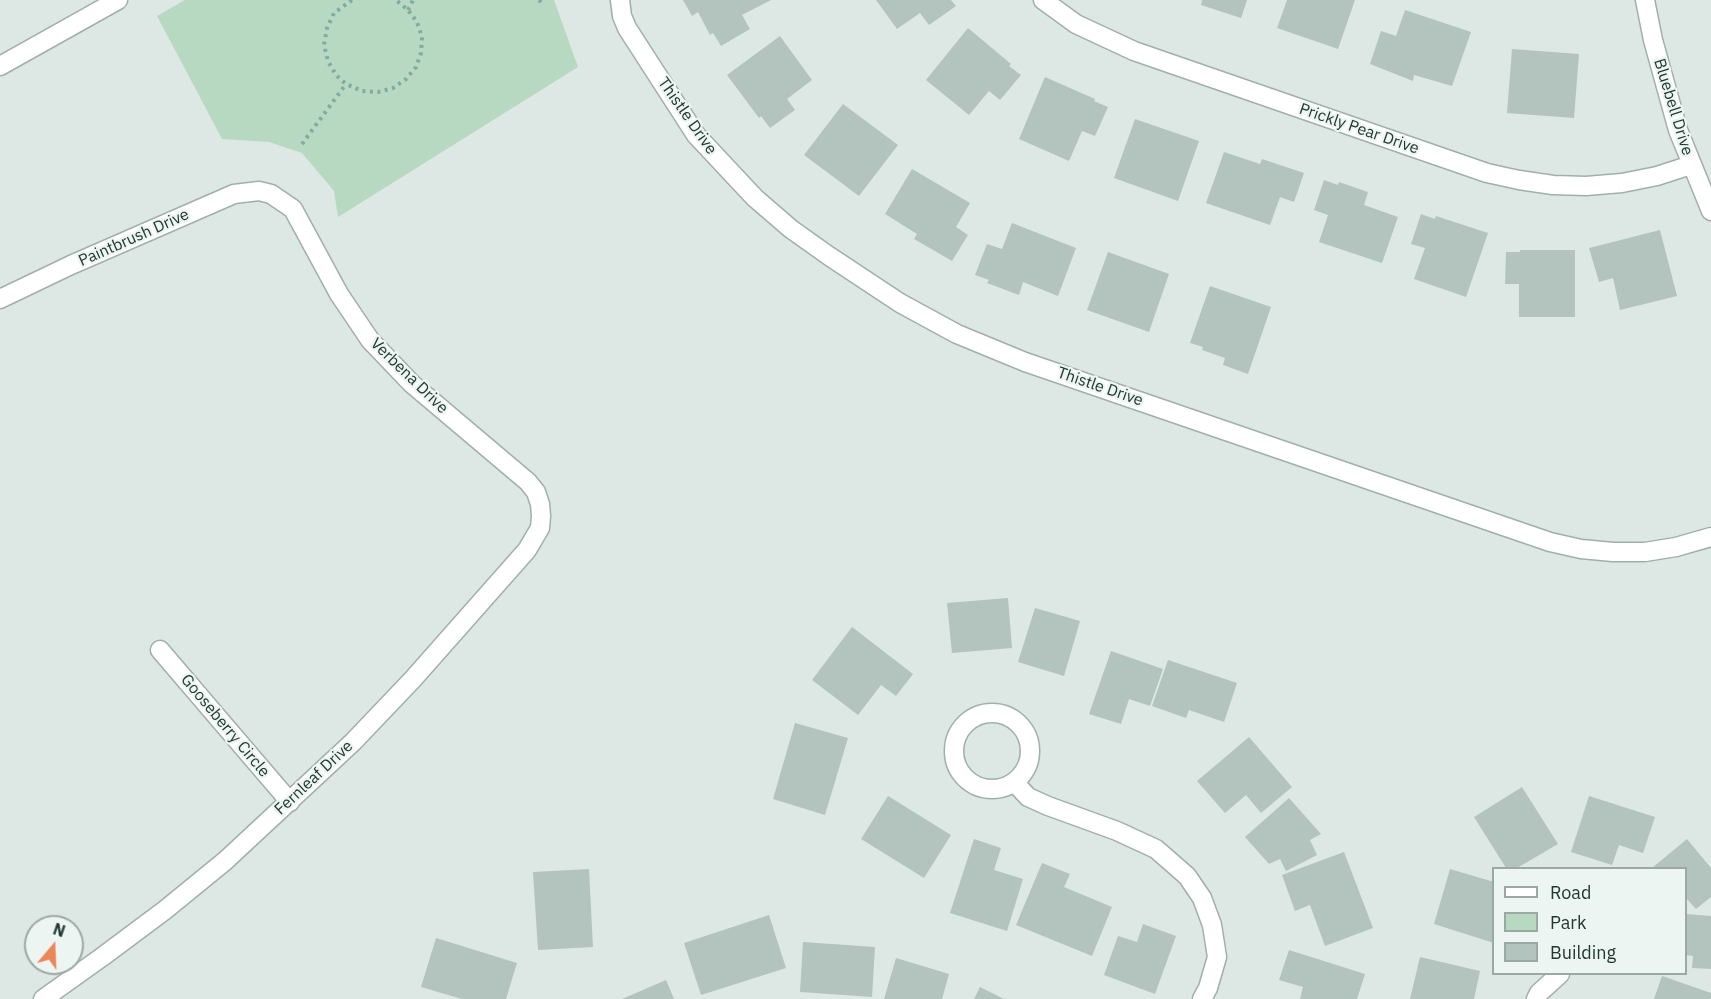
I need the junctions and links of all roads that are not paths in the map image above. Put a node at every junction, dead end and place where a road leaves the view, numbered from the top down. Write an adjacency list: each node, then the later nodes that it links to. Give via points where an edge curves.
1 (118, 0): 5 (street)
2 (620, 0): 11 (street, Thistle Drive, via 627,28 696,135 755,198 791,229 867,282 957,334 1025,362 1550,542 1581,549 1645,552)
3 (1043, 0): 6 (street, Prickly Pear Drive, via 1076,24 1134,51 1487,173 1553,185 1586,186 1645,178)
4 (1645, 0): 6 (street, Bluebell Drive, via 1665,86)
5 (0, 66)
6 (1691, 165): 8 (street, Bluebell Drive)
7 (271, 194): 9 (street, Paintbrush Drive, via 234,194); 10 (street, Verbena Drive, via 293,209 339,294 370,340 412,384 528,482 536,492)
8 (1711, 211)
9 (0, 299)
10 (542, 516): 14 (street, Fernleaf Drive, via 535,540 471,616)
11 (1711, 537)
12 (160, 650): 14 (street, Gooseberry Circle)
13 (1015, 783): 13 (street, via 1024,774 1030,756 1028,737 1021,725 999,713 974,717 957,735 955,760 960,772 979,787 1004,788); 17 (street, via 1028,797 1156,849 1187,876 1202,898 1212,925 1217,957)
14 (290, 802): 16 (street, Fernleaf Drive, via 165,910)
15 (1559, 975): 18 (street)
16 (43, 999)
17 (1202, 999)
18 (1536, 999)

